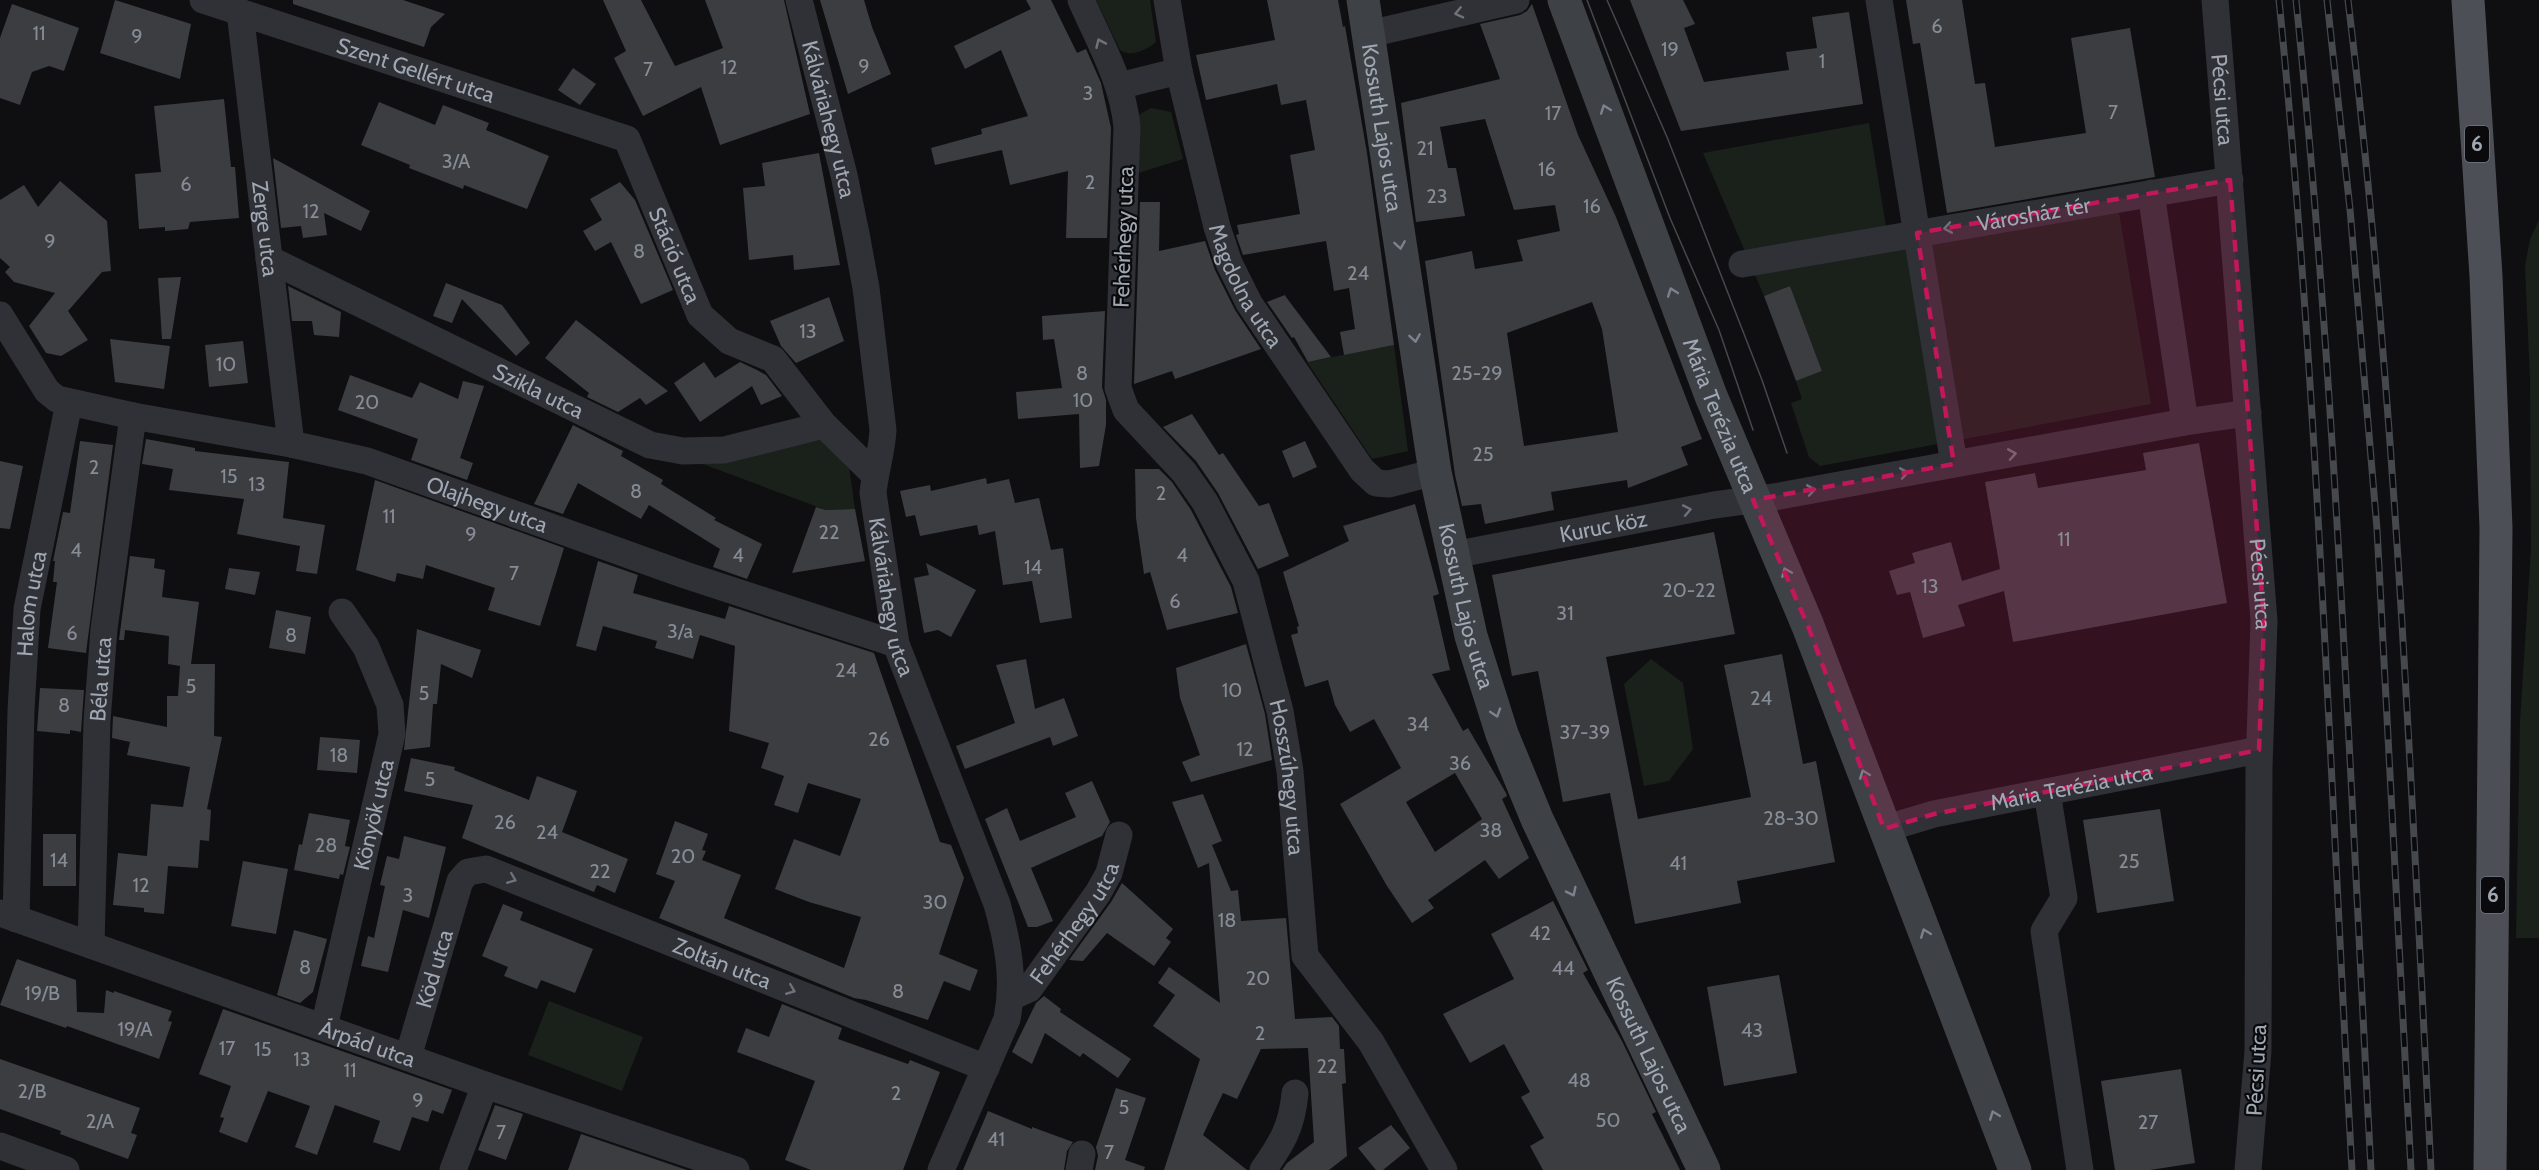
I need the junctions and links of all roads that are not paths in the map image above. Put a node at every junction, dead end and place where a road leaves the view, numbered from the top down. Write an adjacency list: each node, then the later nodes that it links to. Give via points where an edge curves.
1 (203, 0): 11 (street, Szent Gellért utca)
2 (799, 0): 31 (street, Kálváriahegy utca, via 844,175 866,288 883,430 882,452)
3 (1081, 0): 14 (street, Fehérhegy utca, one-way to 3)
4 (1167, 0): 13 (street, Magdolna utca)
5 (1363, 0): 12 (main road, Kossuth Lajos utca)
6 (1516, 0): 12 (street, one-way to 12)
7 (1564, 0): 32 (main road, Mária Terézia utca, one-way to 7)
8 (1879, 0): 18 (street)
9 (2215, 0): 16 (street, Pécsi utca)
10 (2468, 0): 60 (main road, 6, via 2486,276 2496,528)
11 (240, 12): 15 (street, Szent Gellért utca); 19 (street, Zerge utca)
12 (1368, 34): 30 (main road, Kossuth Lajos utca, one-way to 30)
13 (1179, 71): 14 (street); 30 (street, Magdolna utca, via 1217,227 1249,303 1362,470 1376,483 1389,484)
14 (1119, 86): 22 (street, Fehérhegy utca, via 1127,127)
15 (627, 139): 27 (street, Stáció utca, via 700,315 729,341 773,359)
16 (2230, 180): 17 (street, Városház tér); 24 (street, Pécsi utca)
17 (2151, 193): 18 (street, Városház tér, one-way to 18); 26 (street)
18 (1917, 233): 20 (street, Városház tér); 29 (street)
19 (269, 259): 27 (street, Szikla utca, via 650,445 683,451 724,450); 28 (street, Zerge utca)
20 (1742, 264)
21 (0, 315): 23 (street, via 47,391)
22 (1118, 388): 55 (street, Hosszúhegy utca, via 1126,410 1184,471 1205,502 1246,581 1280,711 1290,771 1305,956 1371,1042)
23 (69, 403): 25 (street, Olajhegy utca); 41 (street, Halom utca, via 27,609)
24 (2248, 414): 26 (street); 36 (street, Pécsi utca, via 2264,621)
25 (133, 416): 28 (street, Olajhegy utca); 42 (street, Béla utca, via 103,640)
26 (2185, 422): 29 (street, one-way to 26)
27 (824, 425): 31 (street, Stáció utca)
28 (291, 444): 35 (street, Olajhegy utca, via 367,461 685,575)
29 (1954, 464): 32 (street, one-way to 29)
30 (1435, 472): 33 (main road, Kossuth Lajos utca)
31 (874, 474): 35 (street, Kálváriahegy utca, via 875,515)
32 (1753, 500): 33 (street, Kuruc köz, one-way to 32); 38 (main road, Mária Terézia utca, one-way to 32, via 1808,626)
33 (1453, 555): 56 (main road, Kossuth Lajos utca, one-way to 56, via 1471,636 1502,734 1537,819)
34 (342, 612): 44 (street, Könyök utca, via 370,657 390,705 392,734)
35 (896, 644): 43 (street, Kálváriahegy utca, via 997,904 1007,941)
36 (2259, 750): 37 (street, Mária Terézia utca); 59 (street, Pécsi utca, via 2258,1051)
37 (2047, 792): 38 (street, Mária Terézia utca, via 1934,814); 58 (street, via 2064,898 2044,930)
38 (1884, 829): 57 (main road, Mária Terézia utca, one-way to 38)
39 (1119, 835): 43 (street, Fehérhegy utca, via 1109,873 1098,893 1029,989)
40 (460, 881): 45 (street, Köd utca); 46 (street, Zoltán utca, one-way to 46, via 468,872 486,869)
41 (8, 916): 42 (street, Árpád utca)
42 (91, 945): 44 (street, Árpád utca)
43 (1011, 997): 46 (street, Kálváriahegy utca, via 1007,1019)
44 (324, 1027): 45 (street, Árpád utca)
45 (408, 1057): 47 (street, Árpád utca)
46 (986, 1068): 53 (street, Kálváriahegy utca)
47 (485, 1084): 51 (street); 52 (street, Árpád utca)
48 (1295, 1093): 54 (street, via 1284,1139)
49 (0, 1146): 50 (street)
50 (66, 1170)
51 (453, 1170)
52 (736, 1170)
53 (941, 1170)
54 (1263, 1170)
55 (1444, 1170)
56 (1704, 1170)
57 (2015, 1170)
58 (2080, 1170)
59 (2248, 1170)
60 (2490, 1170)

